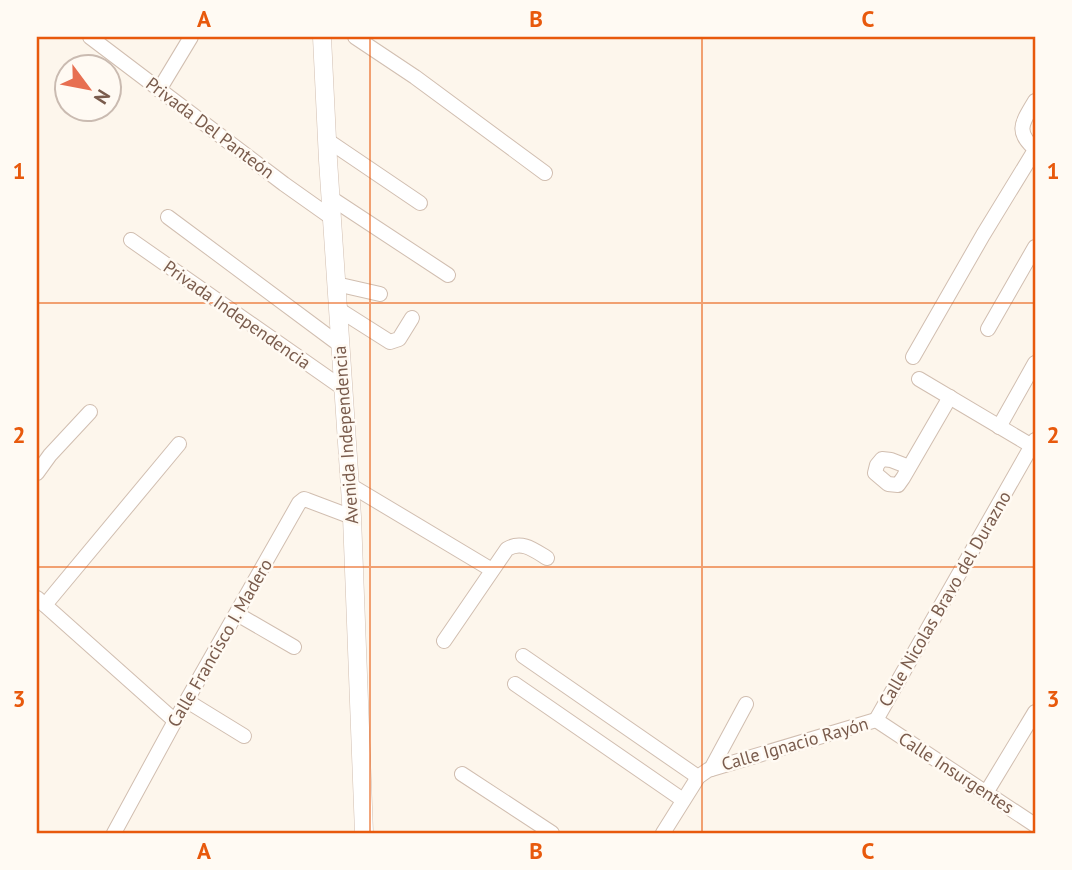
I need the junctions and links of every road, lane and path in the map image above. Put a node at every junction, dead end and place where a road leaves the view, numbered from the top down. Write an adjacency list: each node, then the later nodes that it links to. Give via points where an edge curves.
1 (191, 37): 5 (street)
2 (322, 37): 7 (street, Avenida Independencia)
3 (355, 37): 9 (street)
4 (95, 38): 5 (street, Privada Del Panteón)
5 (159, 90): 13 (street, Privada Del Panteón)
6 (1035, 101): 8 (street, via 1022,129)
7 (327, 140): 10 (street, Avenida Independencia); 11 (street)
8 (1035, 150): 23 (street)
9 (545, 173)
10 (331, 198): 13 (street, Avenida Independencia); 16 (street)
11 (420, 203)
12 (169, 217): 22 (street)
13 (332, 218): 17 (street, Avenida Independencia)
14 (131, 240): 26 (street, Privada Independencia)
15 (1035, 247): 21 (street)
16 (448, 275)
17 (336, 284): 18 (street); 19 (street, Avenida Independencia)
18 (380, 294)
19 (338, 309): 20 (street, via 390,342 399,339); 22 (street, Avenida Independencia)
20 (412, 317)
21 (988, 329)
22 (340, 345): 26 (street, Avenida Independencia)
23 (913, 356)
24 (1035, 363): 29 (street)
25 (919, 379): 27 (street)
26 (344, 390): 34 (street, Avenida Independencia)
27 (950, 397): 29 (street); 32 (street)
28 (90, 412): 33 (street)
29 (999, 427): 30 (street)
30 (1034, 443): 47 (street, Calle Nicolas Bravo del Durazno)
31 (179, 444): 38 (street)
32 (909, 467)
33 (37, 473)
34 (350, 485): 35 (street, Avenida Independencia); 37 (street)
35 (352, 517): 39 (street, Calle Francisco I. Madero, via 301,501); 57 (street, Avenida Independencia)
36 (547, 558): 37 (street, via 516,544)
37 (492, 570): 40 (street)
38 (41, 601): 48 (street)
39 (237, 614): 41 (street); 44 (street, Calle Francisco I. Madero)
40 (444, 641)
41 (294, 647)
42 (523, 656): 52 (street)
43 (515, 684): 54 (street)
44 (187, 701): 48 (street, Calle Francisco I. Madero); 49 (street)
45 (746, 704): 50 (street)
46 (1035, 712): 53 (street)
47 (876, 720): 50 (street, Calle Ignacio Rayón); 53 (street, Calle Insurgentes)
48 (174, 721): 56 (street, Calle Francisco I. Madero)
49 (244, 736)
50 (711, 769): 52 (street, Calle Ignacio Rayón)
51 (462, 774): 58 (street)
52 (698, 777): 54 (street, Calle Ignacio Rayón)
53 (986, 793): 55 (street, Calle Insurgentes)
54 (683, 800): 59 (street, Calle Ignacio Rayón)
55 (1035, 825)
56 (114, 833)
57 (364, 833)
58 (552, 833)
59 (663, 833)

